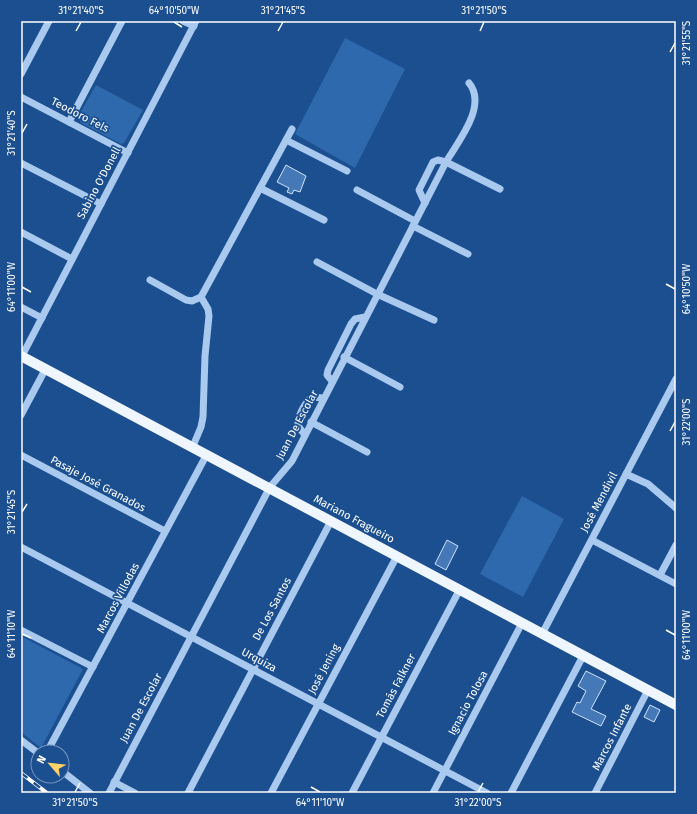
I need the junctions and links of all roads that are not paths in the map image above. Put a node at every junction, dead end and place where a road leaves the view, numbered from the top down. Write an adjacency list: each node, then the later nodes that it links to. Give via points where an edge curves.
1 (49, 21): 5 (street)
2 (122, 21): 8 (street)
3 (183, 21): 4 (street)
4 (195, 24): 11 (street, Sabino O'Donell)
5 (21, 74)
6 (469, 83): 12 (street, Juan De Escolar, via 475,93 471,122)
7 (21, 97): 8 (street, Teodoro Fels)
8 (69, 122): 11 (street, Teodoro Fels)
9 (292, 129): 10 (street)
10 (286, 140): 14 (street); 15 (street)
11 (128, 153): 19 (street, Sabino O'Donell)
12 (446, 162): 16 (street); 18 (street, Juan De Escolar); 18 (street, via 433,162 418,190)
13 (21, 163): 19 (street)
14 (348, 171)
15 (260, 188): 20 (street); 28 (street)
16 (500, 189)
17 (357, 190): 21 (street)
18 (425, 203): 21 (street, Juan De Escolar)
19 (101, 204): 24 (street, Sabino O'Donell)
20 (324, 220)
21 (414, 224): 23 (street); 27 (street, Juan De Escolar)
22 (21, 232): 24 (street)
23 (468, 254)
24 (72, 259): 31 (street, Sabino O'Donell)
25 (317, 262): 27 (street)
26 (150, 280): 28 (street, via 186,300 192,301)
27 (377, 294): 30 (street, Juan De Escolar); 32 (street)
28 (201, 297): 43 (street, via 209,316 203,416)
29 (21, 307): 31 (street)
30 (365, 317): 34 (street, Juan De Escolar); 37 (street, via 354,319 351,324 328,370 327,375)
31 (42, 318): 33 (street, Sabino O'Donell)
32 (434, 320)
33 (21, 356): 35 (main road, Mariano Fragueiro)
34 (344, 357): 37 (street, Juan De Escolar); 38 (street)
35 (46, 368): 40 (street); 43 (main road, Mariano Fragueiro)
36 (676, 379): 47 (street, José Mendivil)
37 (332, 381): 39 (street, Juan De Escolar)
38 (400, 386)
39 (323, 398): 41 (street, Juan De Escolar); 42 (street, via 312,397 308,400 299,417 298,426)
40 (21, 415)
41 (311, 422): 42 (street, Juan De Escolar); 44 (street)
42 (305, 435): 48 (street, Juan De Escolar, via 292,461)
43 (193, 446): 45 (main road, Mariano Fragueiro)
44 (367, 452)
45 (207, 454): 48 (main road, Mariano Fragueiro); 51 (street, Marcos Villodas)
46 (21, 455): 51 (street, Pasaje José Granados)
47 (626, 474): 49 (street, via 648,484); 52 (street, José Mendivil)
48 (270, 487): 50 (main road, Mariano Fragueiro); 63 (street, Juan De Escolar)
49 (676, 508)
50 (331, 520): 55 (main road, Mariano Fragueiro); 66 (street, De Los Santos)
51 (165, 531): 59 (street, Marcos Villodas)
52 (592, 540): 56 (street); 62 (street, José Mendivil)
53 (676, 545): 56 (street)
54 (21, 547): 59 (street, Urquiza)
55 (397, 556): 58 (main road, Mariano Fragueiro); 68 (street, José Jening)
56 (660, 575): 57 (street)
57 (676, 584)
58 (460, 589): 60 (main road, Mariano Fragueiro); 70 (street, Tomás Falkner)
59 (127, 603): 63 (street, Urquiza); 65 (street, Marcos Villodas)
60 (522, 623): 62 (main road, Mariano Fragueiro); 74 (street, Ignacio Tolosa)
61 (21, 630): 65 (street)
62 (542, 634): 64 (main road, Mariano Fragueiro)
63 (191, 637): 66 (street, Urquiza); 76 (street, Juan De Escolar)
64 (583, 656): 67 (main road, Mariano Fragueiro); 85 (street)
65 (93, 667): 72 (street, Marcos Villodas)
66 (253, 669): 68 (street, Urquiza); 80 (street, De Los Santos)
67 (648, 690): 69 (main road, Mariano Fragueiro); 86 (street, Marcos Infante)
68 (318, 704): 70 (street, Urquiza); 81 (street, José Jening)
69 (676, 705)
70 (381, 737): 74 (street, Urquiza); 82 (street, Tomás Falkner)
71 (21, 740): 73 (street)
72 (51, 744)
73 (30, 747)
74 (444, 771): 83 (street, Ignacio Tolosa); 84 (street, Urquiza)
75 (70, 777): 77 (street)
76 (114, 782): 78 (street, Juan De Escolar); 79 (street)
77 (90, 793)
78 (109, 793)
79 (135, 793)
80 (188, 793)
81 (271, 793)
82 (352, 793)
83 (433, 793)
84 (487, 793)
85 (511, 793)
86 (595, 793)

